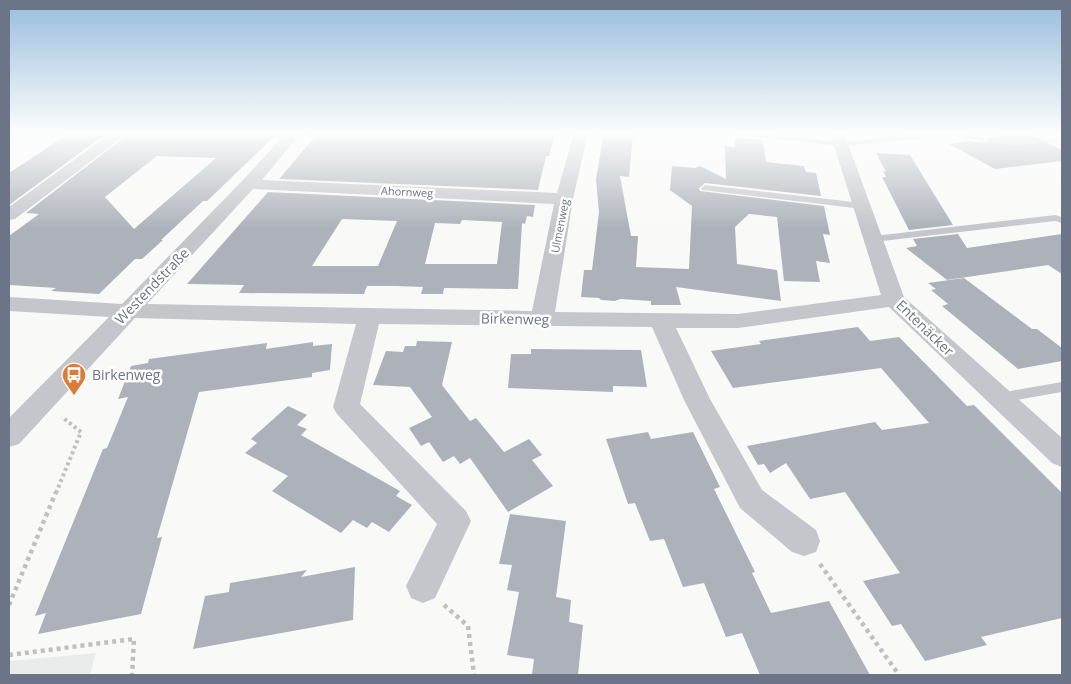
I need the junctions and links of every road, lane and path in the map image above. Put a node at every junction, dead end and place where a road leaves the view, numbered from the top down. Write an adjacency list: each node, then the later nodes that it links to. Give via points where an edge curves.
1 (78, 165): 9 (street)
2 (266, 165): 5 (street, Westendstraße)
3 (573, 165): 7 (street, Ulmenweg)
4 (849, 165): 8 (street, Entenäcker)
5 (249, 184): 7 (street, Ahornweg); 14 (street, Westendstraße)
6 (704, 188): 8 (lane)
7 (564, 199): 16 (street, Ulmenweg)
8 (863, 206): 11 (street, Entenäcker)
9 (9, 215)
10 (1062, 220): 11 (lane, via 1054,218)
11 (874, 239): 12 (street, Entenäcker)
12 (894, 300): 17 (street, Birkenweg, via 738,321); 19 (street, Entenäcker)
13 (9, 304): 14 (street, Birkenweg)
14 (128, 311): 15 (street, Birkenweg); 20 (street, Westendstraße)
15 (369, 317): 16 (street, Birkenweg); 24 (street, via 346,407 456,521)
16 (542, 319): 17 (street, Birkenweg)
17 (661, 321): 23 (street, via 697,400 750,499)
18 (1062, 387): 19 (lane)
19 (999, 398): 22 (street, Entenäcker)
20 (32, 411): 21 (street, Westendstraße); 25 (path, via 66,418 81,432)
21 (9, 436)
22 (1062, 455)
23 (804, 541): 29 (path)
24 (423, 586): 28 (path, via 468,626)
25 (9, 603)
26 (9, 655): 27 (path, via 134,640)
27 (132, 675)
28 (474, 675)
29 (899, 675)

